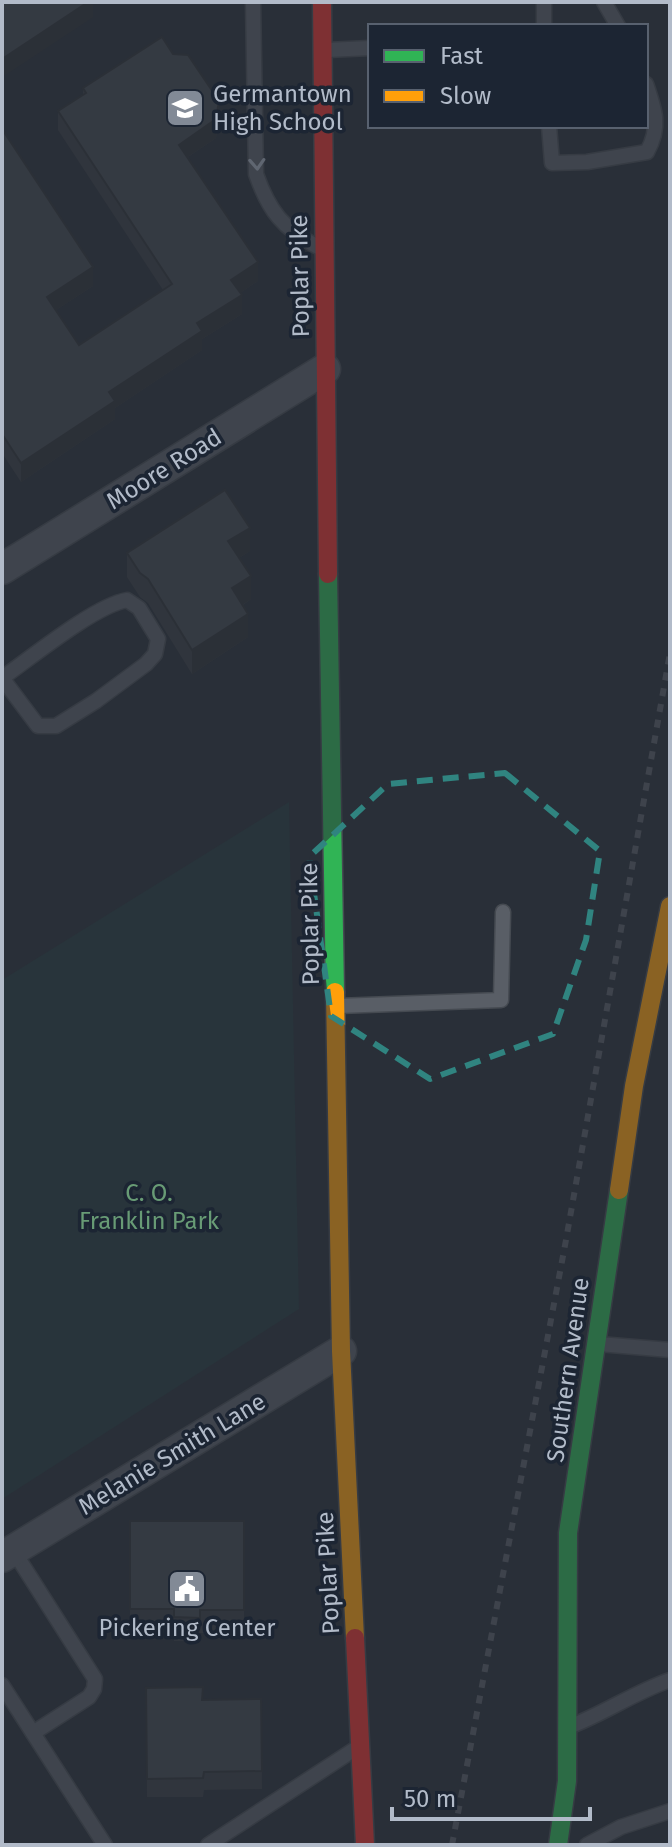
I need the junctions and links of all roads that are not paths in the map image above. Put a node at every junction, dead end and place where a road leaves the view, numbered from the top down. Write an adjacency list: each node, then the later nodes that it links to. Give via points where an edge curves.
1 (253, 2): 11 (lane, one-way to 11, via 256,174 286,228)
2 (322, 2): 8 (main road, Poplar Pike)
3 (544, 2): 5 (lane)
4 (604, 2): 6 (lane)
5 (544, 24)
6 (617, 24)
7 (368, 48): 8 (lane)
8 (322, 50): 11 (main road, Poplar Pike)
9 (648, 90): 10 (lane, via 657,115 647,152 552,163)
10 (549, 128)
11 (324, 250): 12 (main road, Poplar Pike)
12 (325, 369): 13 (street, Moore Road); 18 (main road, Poplar Pike)
13 (2, 569)
14 (2, 678): 14 (lane, via 38,726 56,726 146,664 158,639 139,608 127,600 116,602)
15 (670, 906): 17 (main road, Southern Avenue)
16 (503, 912): 18 (lane, via 501,1000)
17 (668, 926): 19 (main road, Southern Avenue, via 634,1086)
18 (336, 1006): 21 (main road, Poplar Pike)
19 (596, 1343): 20 (lane); 25 (main road, Southern Avenue, via 568,1533)
20 (670, 1350)
21 (341, 1351): 22 (street, Melanie Smith Lane); 27 (main road, Poplar Pike)
22 (8, 1554): 26 (lane, via 95,1679 89,1697)
23 (670, 1680): 25 (lane)
24 (2, 1685): 26 (lane)
25 (567, 1728): 32 (main road, Southern Avenue, via 567,1781)
26 (33, 1733): 29 (lane)
27 (360, 1746): 30 (lane); 31 (main road, Poplar Pike)
28 (670, 1811): 33 (lane)
29 (105, 1845)
30 (208, 1845)
31 (365, 1845)
32 (558, 1845)
33 (587, 1845)

